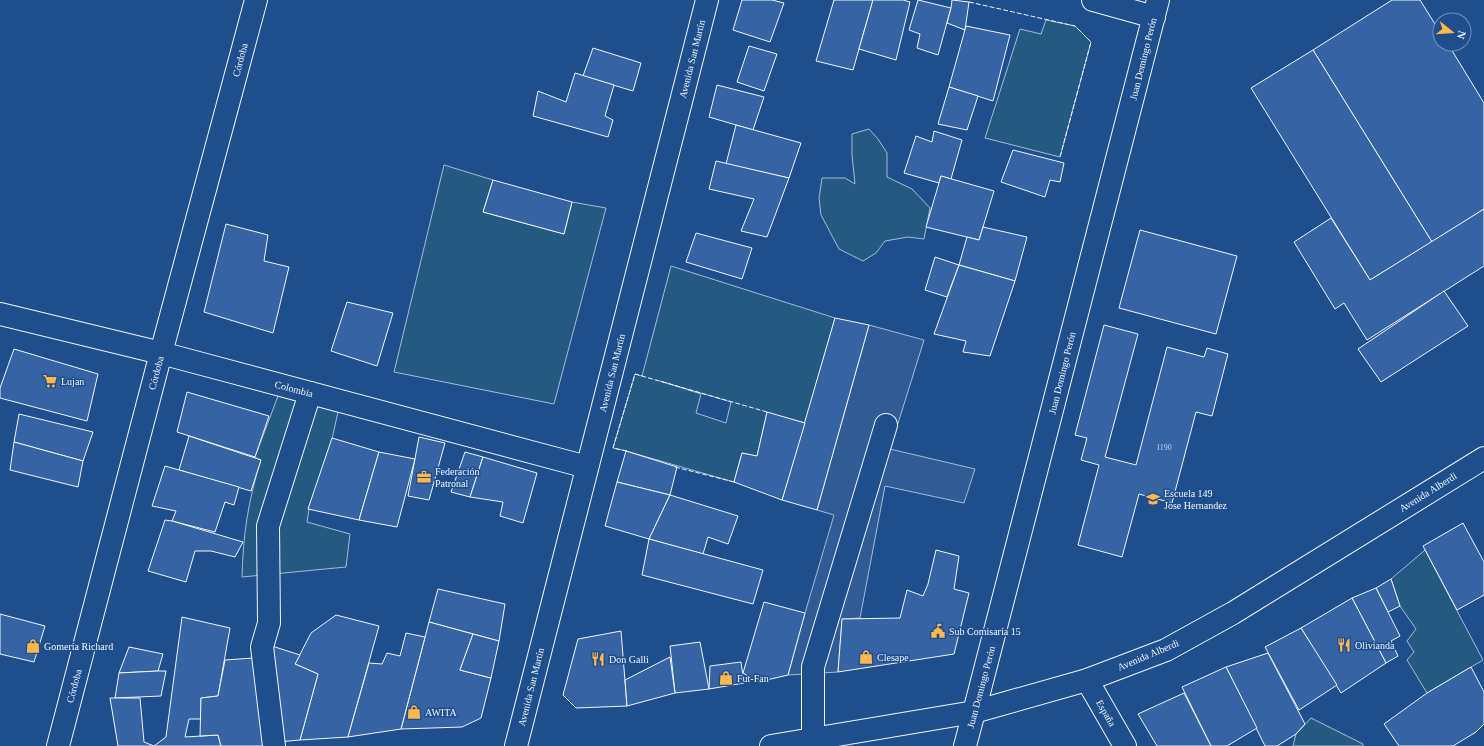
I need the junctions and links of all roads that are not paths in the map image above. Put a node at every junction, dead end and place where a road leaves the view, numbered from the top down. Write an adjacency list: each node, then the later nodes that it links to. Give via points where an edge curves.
1 (256, 0): 6 (street, Córdoba)
2 (707, 0): 10 (street, Avenida San Martín)
3 (1093, 0): 4 (street)
4 (1156, 8): 12 (street, Juan Domingo Perón)
5 (0, 314): 6 (street, Colombia)
6 (161, 353): 7 (street, Colombia); 14 (street, Córdoba)
7 (310, 393): 10 (street, Colombia); 15 (street, via 268,526 269,624 262,647)
8 (886, 426): 13 (street, via 813,667)
9 (1484, 458): 11 (street, Avenida Alberdi, via 1233,613 1166,650)
10 (588, 467): 16 (street, Avenida San Martín)
11 (1087, 680): 12 (street, Avenida Alberdi); 19 (street, España)
12 (974, 712): 13 (street, Avenida Alberdi); 18 (street, Juan Domingo Perón)
13 (813, 739): 17 (street, Avenida Alberdi)
14 (58, 746)
15 (274, 746)
16 (516, 746)
17 (771, 746)
18 (965, 746)
19 (1125, 746)

